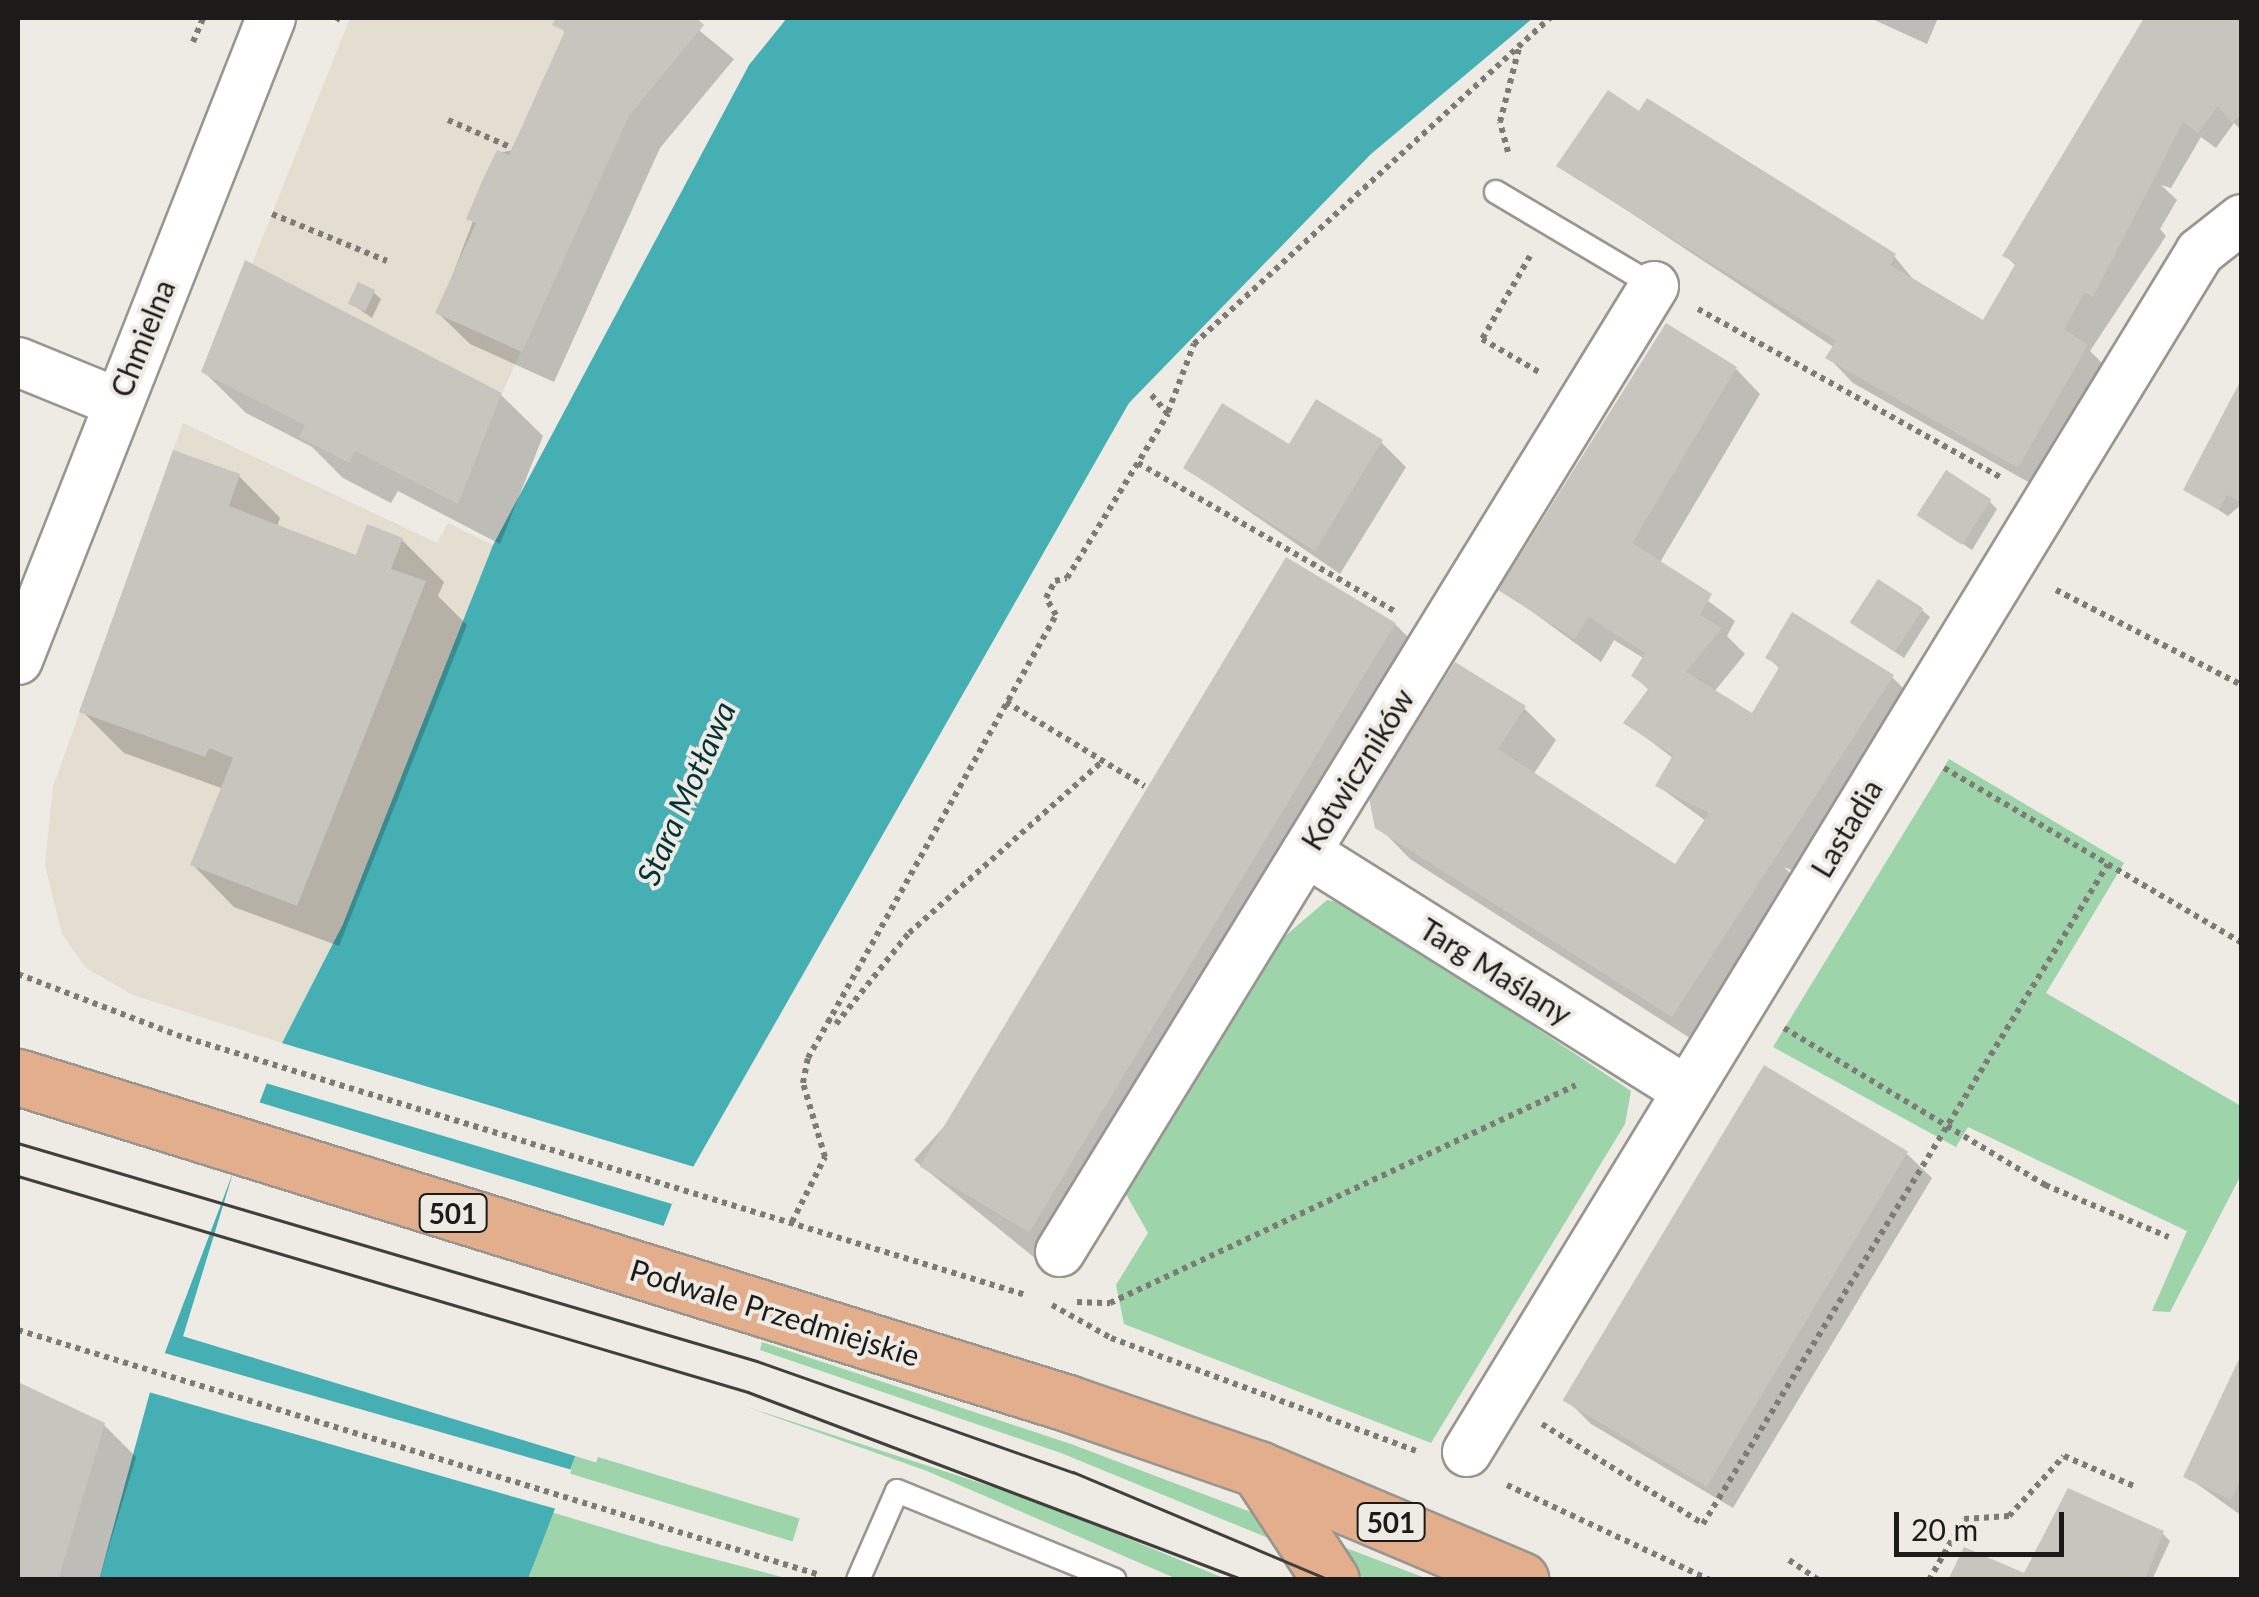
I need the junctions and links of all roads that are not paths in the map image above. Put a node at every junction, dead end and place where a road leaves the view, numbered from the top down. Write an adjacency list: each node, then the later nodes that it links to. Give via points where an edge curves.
1 (271, 18): 6 (street, Chmielna)
2 (1496, 192): 4 (lane)
3 (2242, 219): 10 (street, Lastadia, via 2200,252)
4 (1654, 286): 8 (street, Kotwiczników)
5 (18, 362): 6 (street)
6 (116, 402): 7 (street, Chmielna)
7 (18, 660)
8 (1306, 852): 10 (street, Targ Maślany); 11 (street, Kotwiczników)
9 (18, 1077): 13 (main road, Podwale Przedmiejskie / 501)
10 (1686, 1090): 12 (street, Lastadia)
11 (1060, 1252)
12 (1460, 1461)
13 (1258, 1469): 16 (main road); 17 (main road, Podwale Przedmiejskie / 501)
14 (858, 1580): 15 (lane, via 898,1491)
15 (1115, 1580)
16 (1331, 1580)
17 (1522, 1580)

